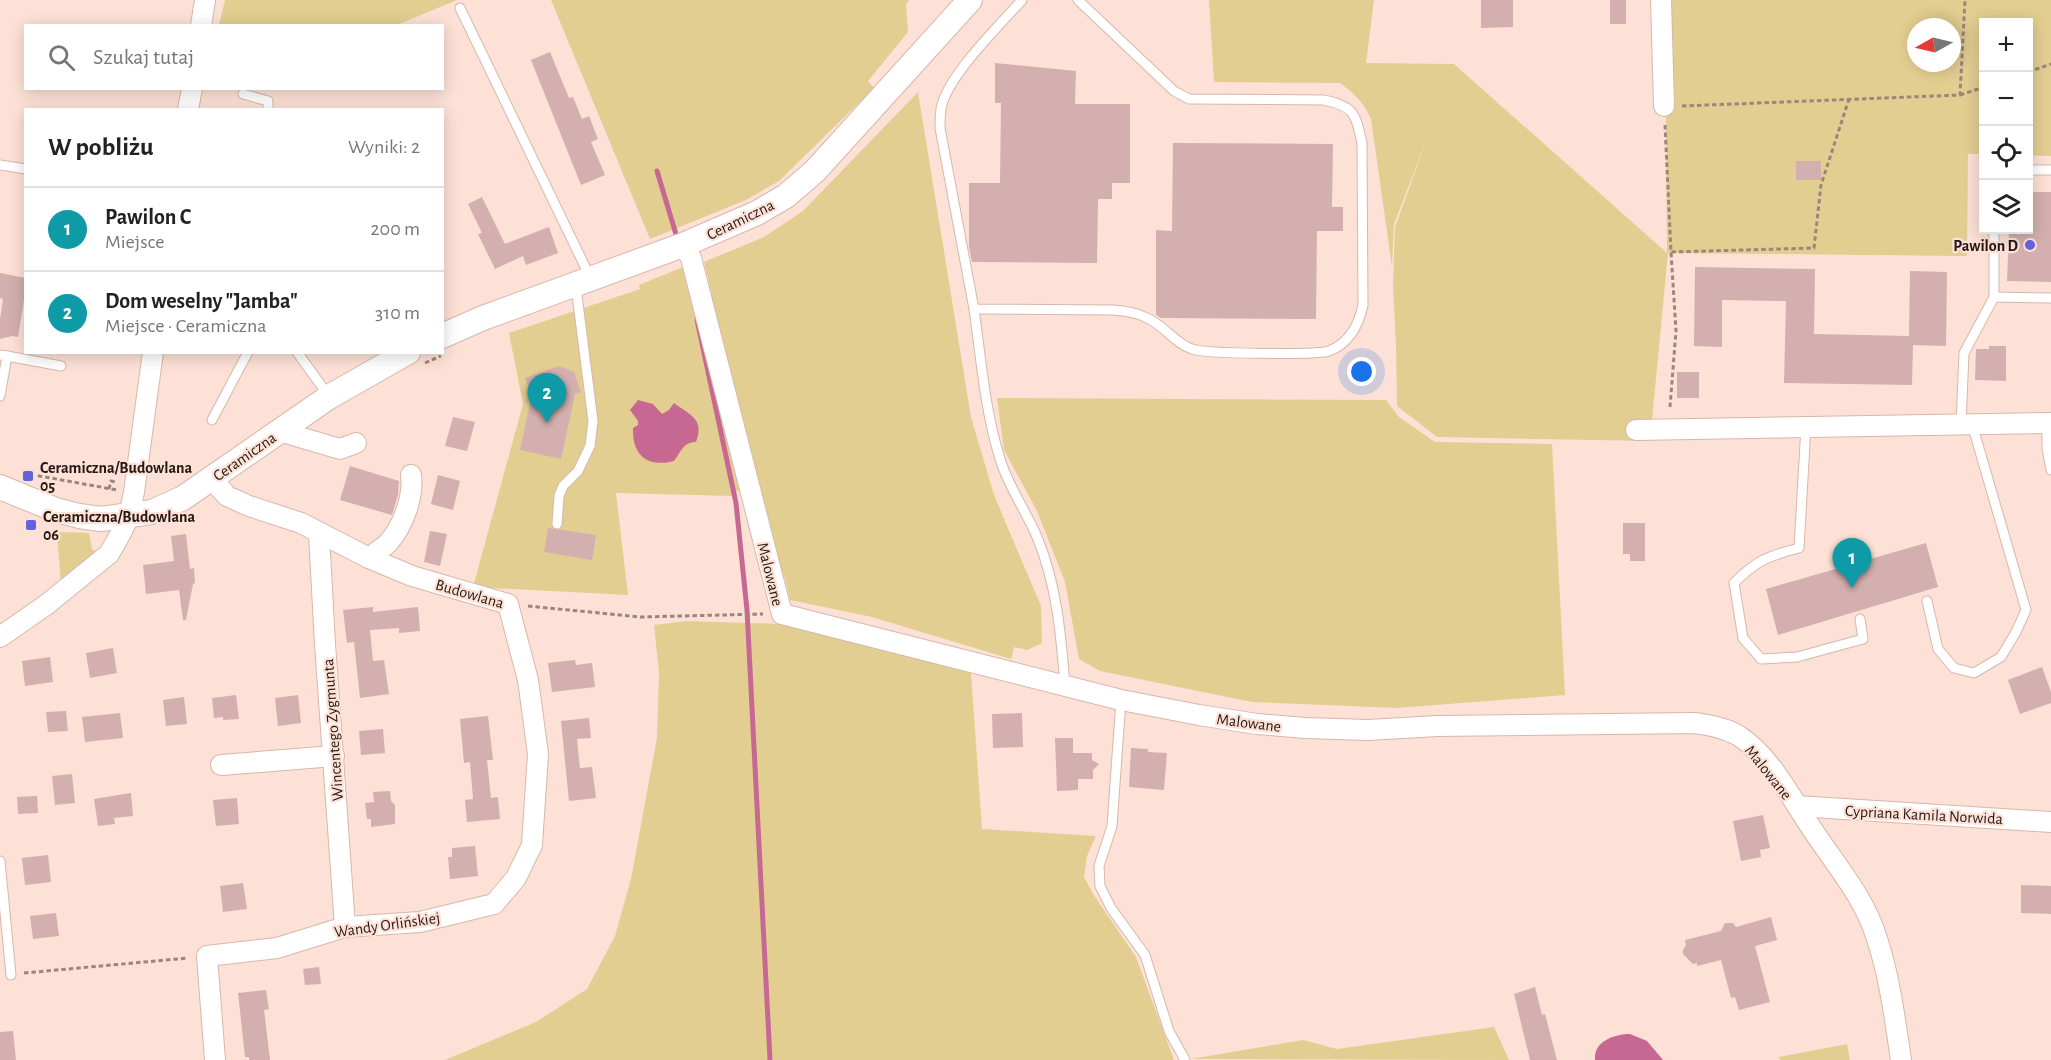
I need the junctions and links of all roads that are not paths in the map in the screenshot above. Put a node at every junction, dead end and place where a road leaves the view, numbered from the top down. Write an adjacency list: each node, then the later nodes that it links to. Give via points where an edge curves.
1 (206, 0): 7 (street)
2 (970, 0): 18 (street, Ceramiczna, via 815,171 786,196 757,213)
3 (1022, 0): 22 (lane, via 949,88 941,108 940,128)
4 (1078, 0): 22 (lane, via 1174,91 1189,99 1324,100 1343,104 1357,118 1362,143 1364,305 1359,324 1346,341 1329,351 1303,354 1194,350 1149,318 1130,312)
5 (1661, 0): 10 (street)
6 (460, 8): 19 (lane)
7 (201, 24)
8 (192, 90): 11 (street)
9 (243, 94): 12 (lane, via 268,101)
10 (1664, 106)
11 (188, 108)
12 (268, 108)
13 (0, 165): 14 (lane)
14 (24, 169)
15 (2033, 170): 16 (lane)
16 (2051, 170)
17 (1994, 234): 20 (lane)
18 (680, 246): 19 (street, Ceramiczna); 51 (street, Malowane, via 691,258 782,614)
19 (583, 281): 23 (street, Ceramiczna, via 483,318); 44 (lane, via 593,421 590,446 559,496)
20 (1994, 297): 21 (lane); 34 (lane, via 1964,352)
21 (2051, 298)
22 (974, 309): 51 (lane, via 992,434 1053,583)
23 (445, 345)
24 (153, 354): 43 (street)
25 (247, 354): 32 (lane)
26 (298, 354): 31 (lane)
27 (3, 356): 29 (lane); 30 (lane)
28 (413, 360): 31 (street, Ceramiczna)
29 (61, 366)
30 (0, 396)
31 (329, 397): 37 (street, Ceramiczna)
32 (212, 420)
33 (2049, 423): 34 (street); 39 (lane, via 2047,448)
34 (1966, 424): 35 (street); 47 (lane, via 2026,610 2001,657 1974,673 1954,668 1938,649)
35 (1806, 426): 36 (street); 49 (lane, via 1799,548 1751,566 1734,583 1743,638 1761,659 1797,657 1863,639)
36 (1636, 430)
37 (279, 431): 38 (street, via 340,449); 41 (street, Ceramiczna)
38 (356, 444)
39 (2051, 470)
40 (411, 475): 46 (street, via 413,487 401,525 389,542)
41 (211, 478): 43 (street, Ceramiczna, via 166,507); 45 (street, Budowlana, via 227,496)
42 (0, 487): 43 (street, Ceramiczna, via 79,516)
43 (129, 516): 50 (street, via 109,554)
44 (557, 524)
45 (319, 534): 46 (street, Budowlana); 53 (street, Wincentego Zygmunta)
46 (369, 558): 48 (street, Budowlana, via 412,576)
47 (1927, 601)
48 (508, 604): 58 (street, Wandy Orlińskiej, via 528,680 538,754 532,845 516,878 494,904 420,922)
49 (1860, 619)
50 (0, 637)
51 (1065, 686): 52 (street, Malowane)
52 (1121, 700): 55 (street, Malowane, via 1199,716 1335,730 1708,724 1739,736 1760,755); 61 (lane, via 1112,826 1099,866 1100,886 1145,955 1169,1031)
53 (334, 756): 54 (street); 58 (street, Wincentego Zygmunta)
54 (221, 765)
55 (1797, 807): 56 (street, Cypriana Kamila Norwida); 62 (street, Malowane, via 1862,902 1877,937)
56 (2051, 822)
57 (0, 861): 59 (lane)
58 (345, 927): 60 (street, Wandy Orlińskiej, via 277,948 207,956)
59 (11, 975)
60 (215, 1060)
61 (1185, 1060)
62 (1901, 1060)

